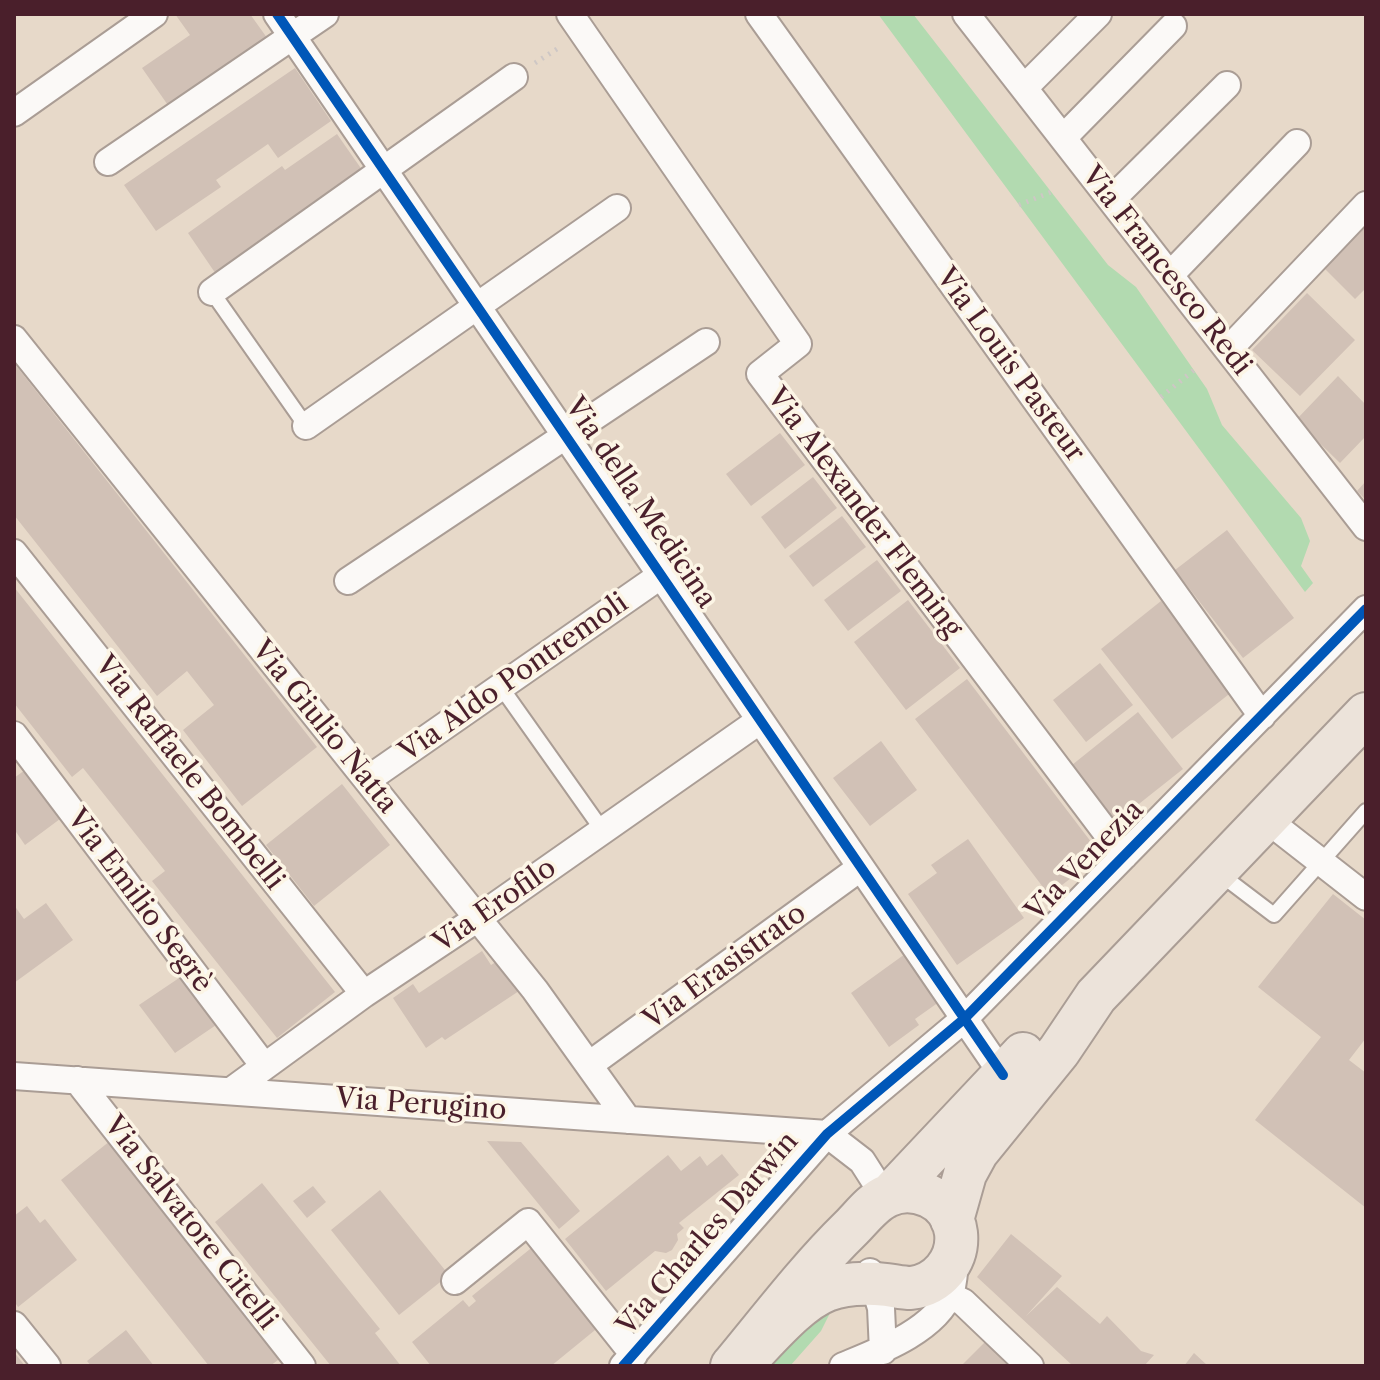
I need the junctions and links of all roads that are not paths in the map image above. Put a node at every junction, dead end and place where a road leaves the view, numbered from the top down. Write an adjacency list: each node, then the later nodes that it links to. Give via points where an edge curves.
1 (154, 14): 13 (street)
2 (277, 14): 9 (street, Via della Medicina)
3 (325, 14): 9 (street)
4 (759, 14): 36 (street, Via Louis Pasteur)
5 (966, 14): 12 (street, Via Francesco Redi)
6 (1098, 14): 12 (street)
7 (576, 23): 43 (street, Via Alexander Fleming, via 798,344 760,374)
8 (1173, 26): 14 (street)
9 (293, 36): 16 (street); 17 (street, Via della Medicina)
10 (514, 77): 17 (street)
11 (1227, 85): 18 (street)
12 (1024, 88): 14 (street, Via Francesco Redi)
13 (14, 113)
14 (1063, 138): 18 (street, Via Francesco Redi)
15 (1297, 143): 21 (street)
16 (108, 162)
17 (384, 170): 22 (street); 23 (street, Via della Medicina)
18 (1111, 200): 21 (street, Via Francesco Redi)
19 (1366, 205): 26 (street)
20 (617, 208): 23 (street)
21 (1170, 275): 26 (street, Via Francesco Redi)
22 (212, 292): 27 (lane)
23 (476, 306): 27 (street); 28 (street, Via della Medicina)
24 (14, 339): 39 (street, Via Giulio Natta)
25 (706, 342): 28 (street)
26 (1228, 350): 29 (street, Via Francesco Redi)
27 (306, 426)
28 (565, 436): 31 (street, Via della Medicina); 32 (street)
29 (1366, 527)
30 (14, 553): 49 (street, Via Raffaele Bombelli)
31 (660, 576): 34 (street, Via Aldo Pontremoli); 37 (street, Via della Medicina)
32 (348, 581)
33 (1366, 609): 36 (street, Via Venezia)
34 (501, 687): 39 (street, Via Aldo Pontremoli); 42 (lane)
35 (1366, 714): 41 (main road)
36 (1262, 716): 43 (street, Via Venezia)
37 (759, 721): 42 (street, Via Erofilo); 45 (street, Via della Medicina)
38 (14, 735): 53 (street, Via Emilio Segrè)
39 (367, 780): 48 (street, Via Giulio Natta)
40 (1366, 811): 44 (lane)
41 (1266, 819): 44 (street); 46 (main road)
42 (603, 831): 48 (street, Via Erofilo)
43 (1124, 856): 51 (street, Via Venezia)
44 (1321, 862): 46 (lane, via 1274,915); 47 (street)
45 (860, 868): 51 (street, Via della Medicina); 52 (street, Via Erasistrato)
46 (1216, 871): 50 (main road)
47 (1366, 897)
48 (478, 918): 49 (street, Via Erofilo); 52 (street, Via Giulio Natta)
49 (364, 994): 53 (street, Via Erofilo)
50 (1096, 996): 54 (main road, via 1043,1033); 61 (main road, via 977,1152 965,1174)
51 (964, 1019): 54 (street, Via della Medicina); 59 (street, Via Venezia)
52 (589, 1065): 58 (street, Via Giulio Natta)
53 (264, 1066): 57 (street, Via Erofilo)
54 (1003, 1075): 60 (main road)
55 (14, 1076): 56 (street, Via Perugino)
56 (77, 1080): 57 (street, Via Perugino); 68 (street, Via Salvatore Citelli)
57 (231, 1091): 58 (street, Via Perugino)
58 (628, 1120): 59 (street, Via Perugino)
59 (827, 1134): 60 (street, via 862,1161); 66 (street, Via Charles Darwin)
60 (883, 1199): 61 (main road, via 905,1191 934,1198 945,1207); 63 (main road, via 864,1220 861,1252); 69 (main road, via 827,1252)
61 (954, 1236): 63 (main road, via 949,1266 938,1278)
62 (455, 1281): 66 (street, via 528,1222)
63 (901, 1283): 65 (street, via 881,1308); 65 (street, via 919,1329); 70 (main road, via 827,1290 803,1305); 72 (street, via 963,1302)
64 (14, 1325): 67 (street)
65 (883, 1351): 71 (street)
66 (629, 1360)
67 (47, 1366)
68 (302, 1366)
69 (732, 1366)
70 (740, 1366)
71 (843, 1366)
72 (1030, 1366)

